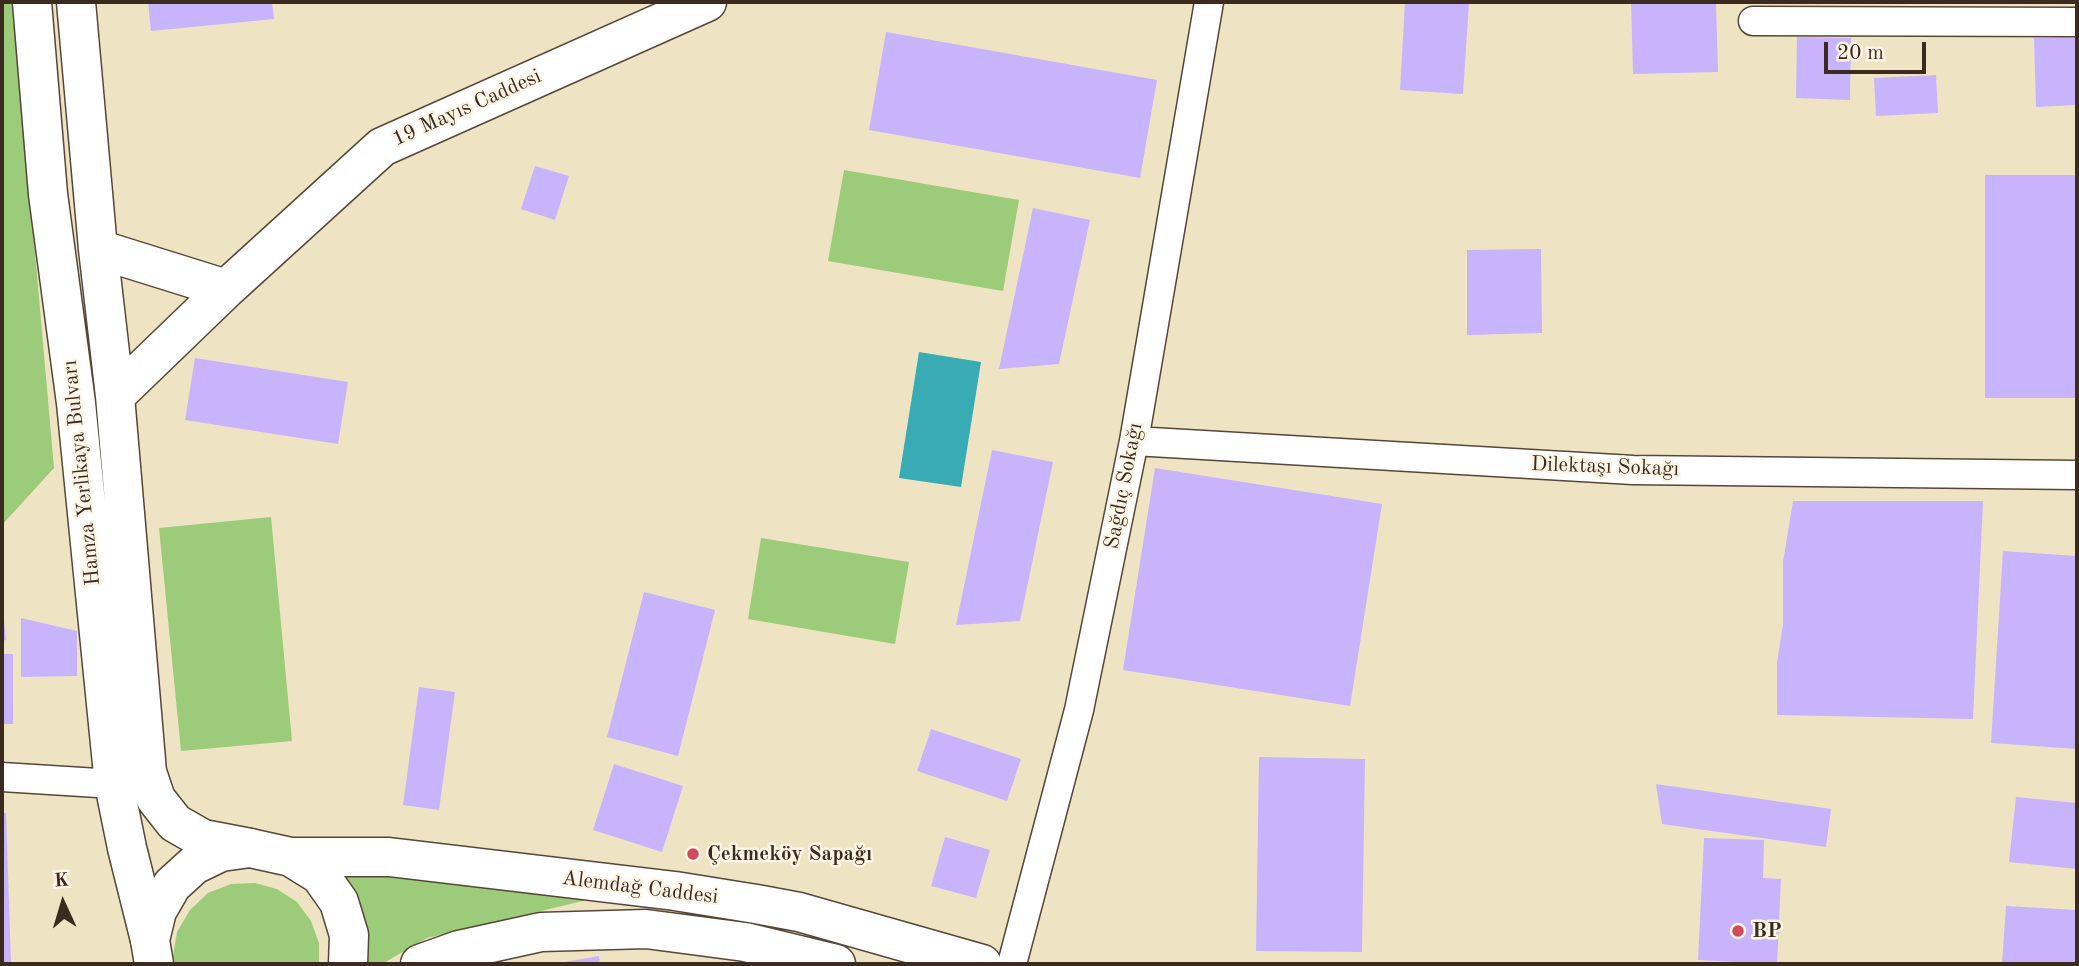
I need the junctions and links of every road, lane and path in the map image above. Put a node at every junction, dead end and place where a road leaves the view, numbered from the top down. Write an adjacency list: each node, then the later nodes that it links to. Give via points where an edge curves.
1 (32, 2): 13 (main road, Hamza Yerlikaya Bulvarı, via 48,194 76,403)
2 (76, 2): 7 (main road, Hamza Yerlikaya Bulvarı)
3 (707, 2): 8 (main road, 19 Mayıs Caddesi, via 382,146)
4 (1209, 2): 10 (street, Sağdıç Sokağı)
5 (1753, 21): 6 (street)
6 (2077, 22)
7 (99, 249): 8 (main road); 9 (main road, Hamza Yerlikaya Bulvarı)
8 (226, 289): 9 (main road, 19 Mayıs Caddesi)
9 (115, 396): 14 (main road, Hamza Yerlikaya Bulvarı, via 146,772 156,799 175,823 203,839)
10 (1134, 441): 11 (street, Dilektaşı Sokağı, via 1633,470); 21 (street, Sağdıç Sokağı, via 1079,710)
11 (2077, 475)
12 (2, 777): 13 (street)
13 (114, 784): 16 (main road, Hamza Yerlikaya Bulvarı)
14 (250, 848): 15 (main road, Alemdağ Caddesi); 16 (main road, Alemdağ Caddesi, via 220,852 194,865 172,885 157,911)
15 (291, 857): 18 (main road, Alemdağ Caddesi, via 320,876 340,902 349,935); 20 (main road, Alemdağ Caddesi, via 389,857 689,893 799,912)
16 (152, 952)
17 (817, 962): 19 (main road, Alemdağ Caddesi, via 745,942 646,929 541,932 459,950)
18 (348, 964)
19 (420, 964)
20 (982, 964)
21 (1012, 964)

